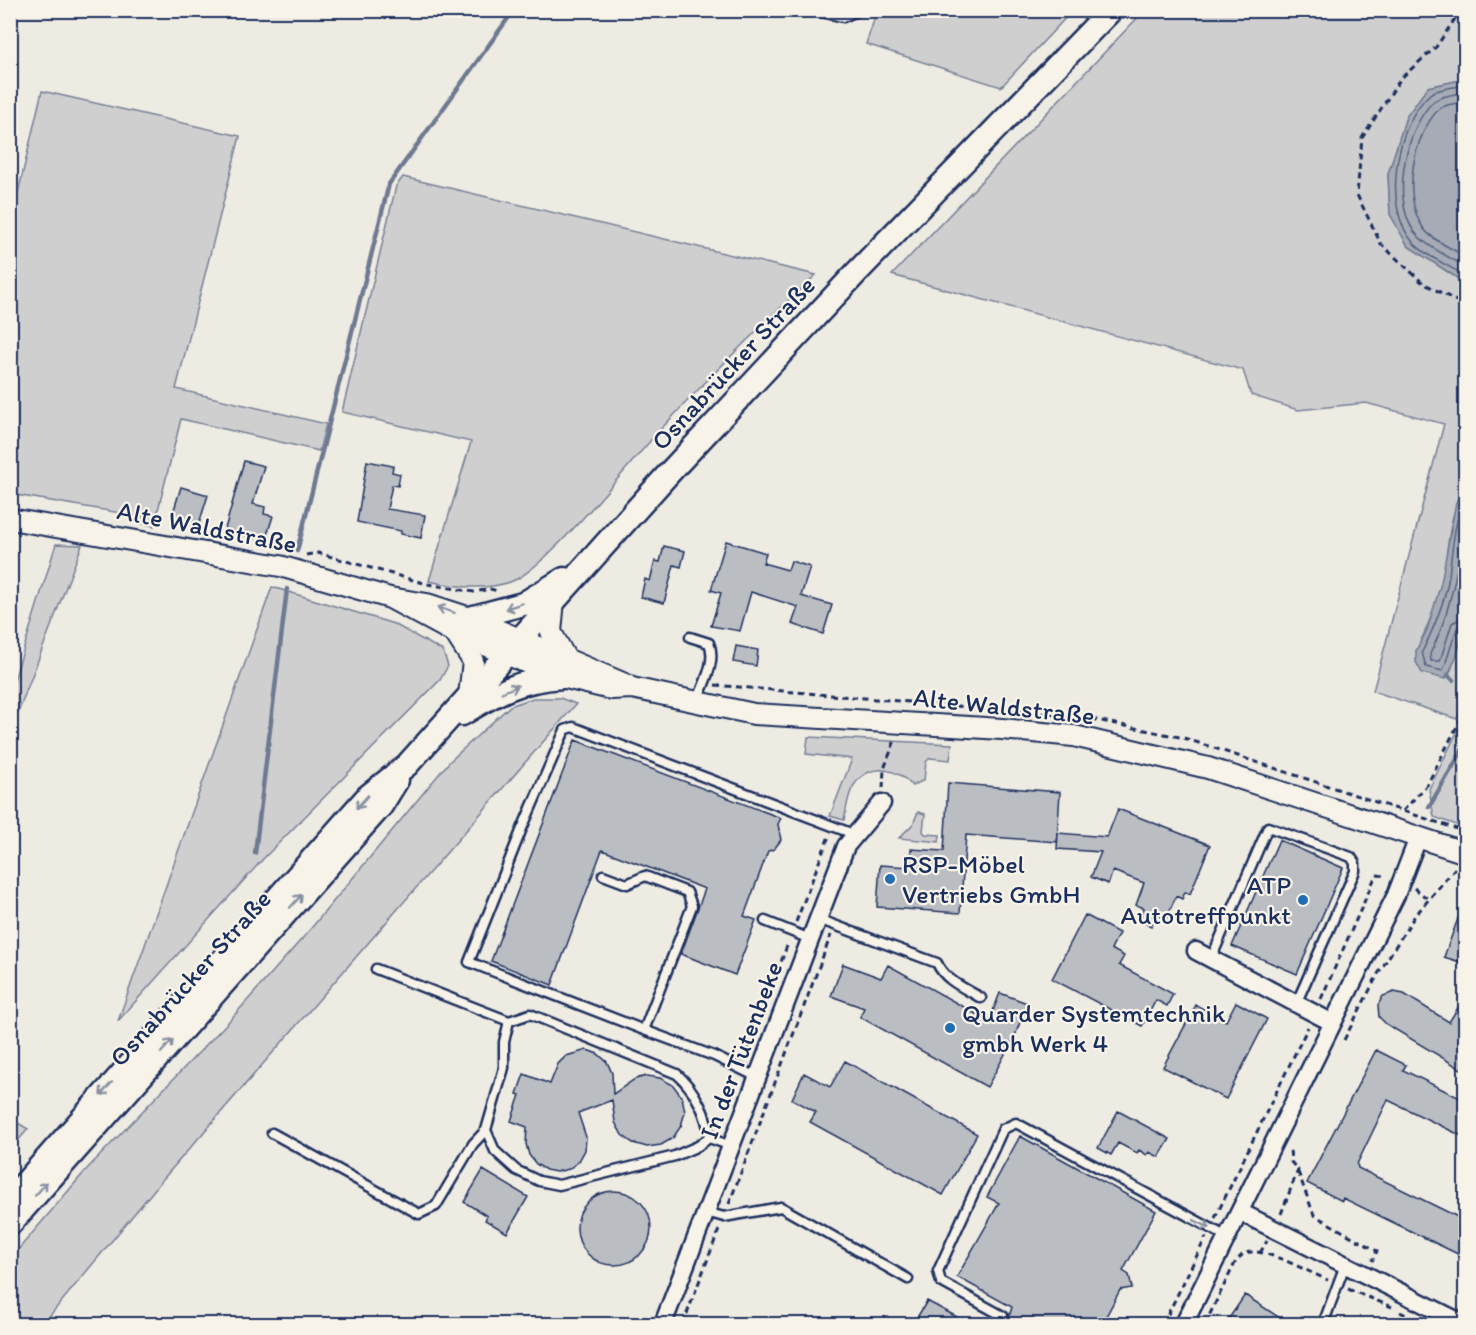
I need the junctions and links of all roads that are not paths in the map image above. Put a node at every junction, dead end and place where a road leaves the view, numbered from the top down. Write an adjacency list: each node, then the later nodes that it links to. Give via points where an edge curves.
1 (813, 10): 2 (lane, via 843,17)
2 (859, 10)
3 (1111, 10): 5 (main road, Osnabrücker Straße, via 857,272)
4 (10, 519): 7 (street, Alte Waldstraße, via 296,565 390,598 428,604)
5 (583, 568): 6 (main road, Osnabrücker Straße); 7 (main road, one-way to 7, via 522,604)
6 (554, 600): 9 (main road, Osnabrücker Straße); 10 (street, via 551,632)
7 (463, 626): 9 (street, Alte Waldstraße); 12 (street, via 472,661)
8 (690, 637): 11 (lane, via 709,643 712,650)
9 (512, 647): 10 (street, Alte Waldstraße); 12 (main road, Osnabrücker Straße)
10 (563, 667): 11 (street, Alte Waldstraße, via 611,689); 13 (main road, one-way to 10, via 492,696)
11 (700, 694): 17 (street, Alte Waldstraße, via 754,714 1074,736 1209,768)
12 (469, 696): 13 (main road, Osnabrücker Straße)
13 (441, 728): 14 (main road, Osnabrücker Straße)
14 (407, 765): 36 (main road, Osnabrücker Straße, one-way to 36, via 368,796); 39 (main road, Osnabrücker Straße, one-way to 14, via 381,806)
15 (882, 803): 16 (street, In der Tütenbeke)
16 (856, 836): 20 (street, In der Tütenbeke, via 846,846); 30 (lane, via 573,727 565,730 469,963)
17 (1419, 838): 18 (street, Alte Waldstraße); 29 (street, via 1403,879)
18 (1464, 853)
19 (603, 875): 30 (lane, via 627,884 645,876 687,891 692,906)
20 (818, 918): 22 (street, In der Tütenbeke); 26 (lane, via 937,963 950,980)
21 (765, 921): 22 (lane)
22 (810, 939): 31 (street, In der Tütenbeke)
23 (1196, 951): 24 (street)
24 (1211, 959): 27 (street); 27 (lane, via 1268,827 1351,857 1355,871)
25 (376, 969): 28 (lane)
26 (981, 998)
27 (1296, 1005): 29 (street)
28 (509, 1021): 32 (lane, via 504,1068); 34 (lane, via 530,1014 677,1074 698,1102)
29 (1332, 1022): 38 (street)
30 (644, 1030): 31 (lane)
31 (757, 1077): 35 (street, In der Tütenbeke)
32 (486, 1130): 33 (lane, via 473,1144 436,1206 419,1214); 34 (lane, via 495,1150 516,1170 559,1185 675,1156)
33 (272, 1133)
34 (709, 1138): 35 (lane)
35 (731, 1146): 37 (street, In der Tütenbeke)
36 (10, 1200)
37 (706, 1212): 42 (lane, via 724,1217 781,1207); 44 (street, In der Tütenbeke)
38 (1240, 1212): 40 (street); 41 (street)
39 (10, 1224)
40 (1227, 1237): 43 (lane, one-way to 40, via 941,1282 938,1270 1003,1129 1016,1123); 45 (street)
41 (1345, 1265): 46 (lane); 47 (street)
42 (908, 1279)
43 (1003, 1316)
44 (663, 1324)
45 (1184, 1324)
46 (1323, 1324)
47 (1464, 1324)

